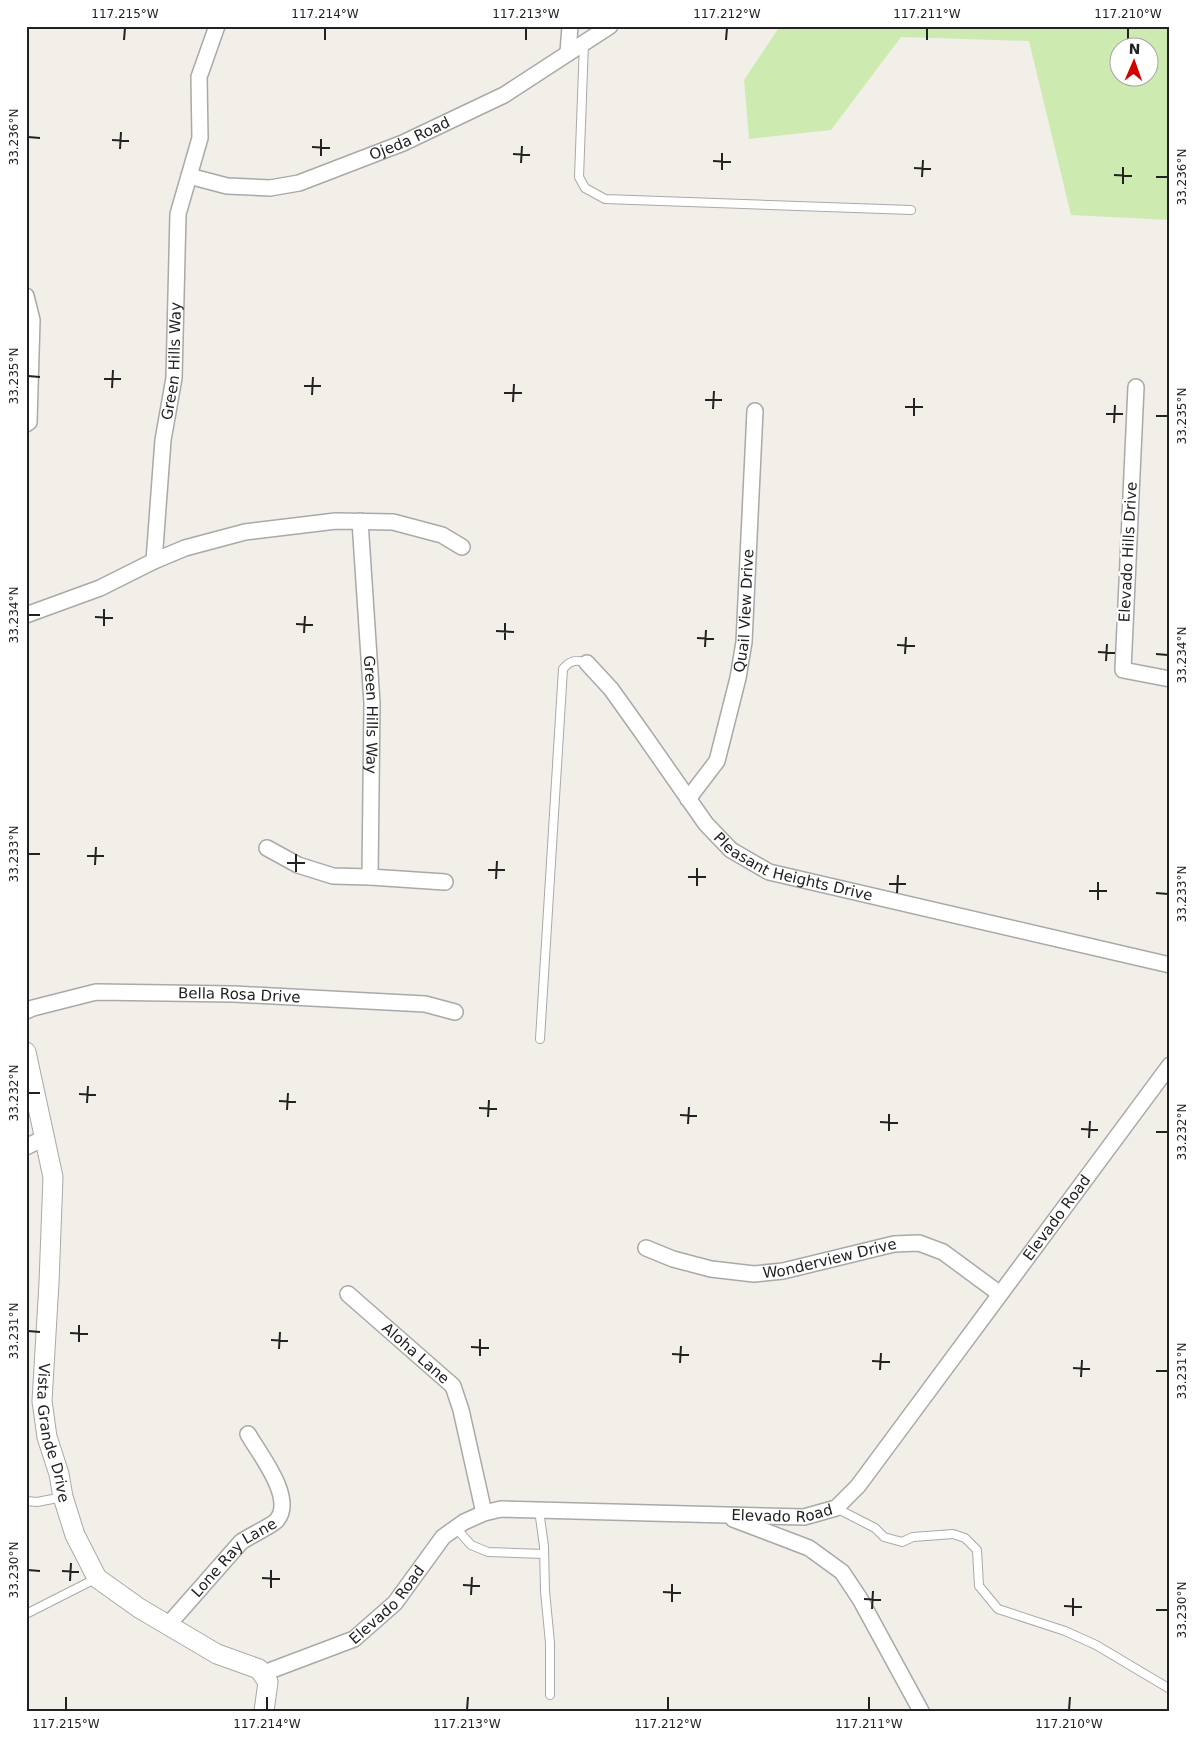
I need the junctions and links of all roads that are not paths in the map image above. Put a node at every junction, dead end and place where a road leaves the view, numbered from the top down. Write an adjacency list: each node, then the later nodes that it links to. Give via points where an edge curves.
1 (216, 26): 6 (street, Green Hills Way, via 199,77 200,138)
2 (570, 26): 5 (street)
3 (610, 26): 4 (street, Ojeda Road)
4 (584, 43): 5 (street, Ojeda Road); 7 (lane, via 579,177 585,188 605,199)
5 (568, 53): 6 (street, Ojeda Road, via 504,95 403,143 299,183 270,188 227,186)
6 (189, 176): 14 (street, Green Hills Way, via 178,214 174,378 163,440)
7 (911, 210)
8 (26, 296): 11 (street, via 32,320 29,422)
9 (1136, 387): 17 (street, Elevado Hills Drive, via 1123,670)
10 (756, 411): 18 (street, Quail View Drive, via 744,642 738,678 716,761)
11 (26, 424)
12 (360, 521): 13 (street, via 393,522 442,535); 14 (street, via 245,532 185,548); 20 (street, Green Hills Way, via 372,703)
13 (462, 547)
14 (154, 561): 15 (street, via 100,588)
15 (26, 615)
16 (587, 663): 18 (street, Pleasant Heights Drive, via 626,710); 25 (lane, via 578,660 568,663 563,669)
17 (1170, 679)
18 (688, 799): 22 (street, Pleasant Heights Drive, via 731,850 769,872)
19 (267, 848): 20 (street, via 298,865 333,876)
20 (370, 877): 21 (street)
21 (444, 882)
22 (1170, 966)
23 (26, 1011): 24 (street, Bella Rosa Drive, via 96,992 234,994 416,1003)
24 (455, 1012)
25 (540, 1039)
26 (26, 1052): 28 (street, Vista Grande Drive)
27 (1170, 1065): 32 (street, Elevado Road)
28 (44, 1138): 29 (street); 34 (street, Vista Grande Drive, via 53,1177 42,1402 47,1437)
29 (26, 1147)
30 (646, 1248): 32 (street, Wonderview Drive, via 711,1269 754,1274 783,1271 894,1244 919,1243 943,1252)
31 (348, 1294): 38 (street, Aloha Lane, via 453,1386 462,1410)
32 (1000, 1294): 36 (street, Elevado Road, via 858,1486)
33 (248, 1434): 44 (street, Lone Ray Lane, via 281,1490 283,1508 276,1522 241,1542)
34 (63, 1498): 35 (lane); 42 (street, Vista Grande Drive, via 75,1535)
35 (26, 1501)
36 (836, 1508): 39 (street, Elevado Road, via 804,1517); 46 (lane, via 875,1528 884,1537 902,1542 913,1537 953,1534 965,1538 977,1550 979,1586 998,1609 1096,1645)
37 (539, 1510): 38 (street, Elevado Road, via 501,1509); 39 (street, Elevado Road); 41 (lane)
38 (484, 1513): 40 (street, Elevado Road)
39 (720, 1514): 49 (street, via 809,1548 842,1572)
40 (456, 1528): 41 (lane, via 471,1545 488,1552); 45 (street, Elevado Road, via 443,1538 395,1603 354,1639)
41 (544, 1554): 47 (lane)
42 (97, 1578): 43 (lane); 44 (street, Vista Grande Drive)
43 (26, 1614)
44 (168, 1625): 45 (street, Vista Grande Drive, via 217,1654)
45 (264, 1673): 48 (street, via 268,1682)
46 (1170, 1689)
47 (550, 1694)
48 (264, 1711)
49 (921, 1711)

